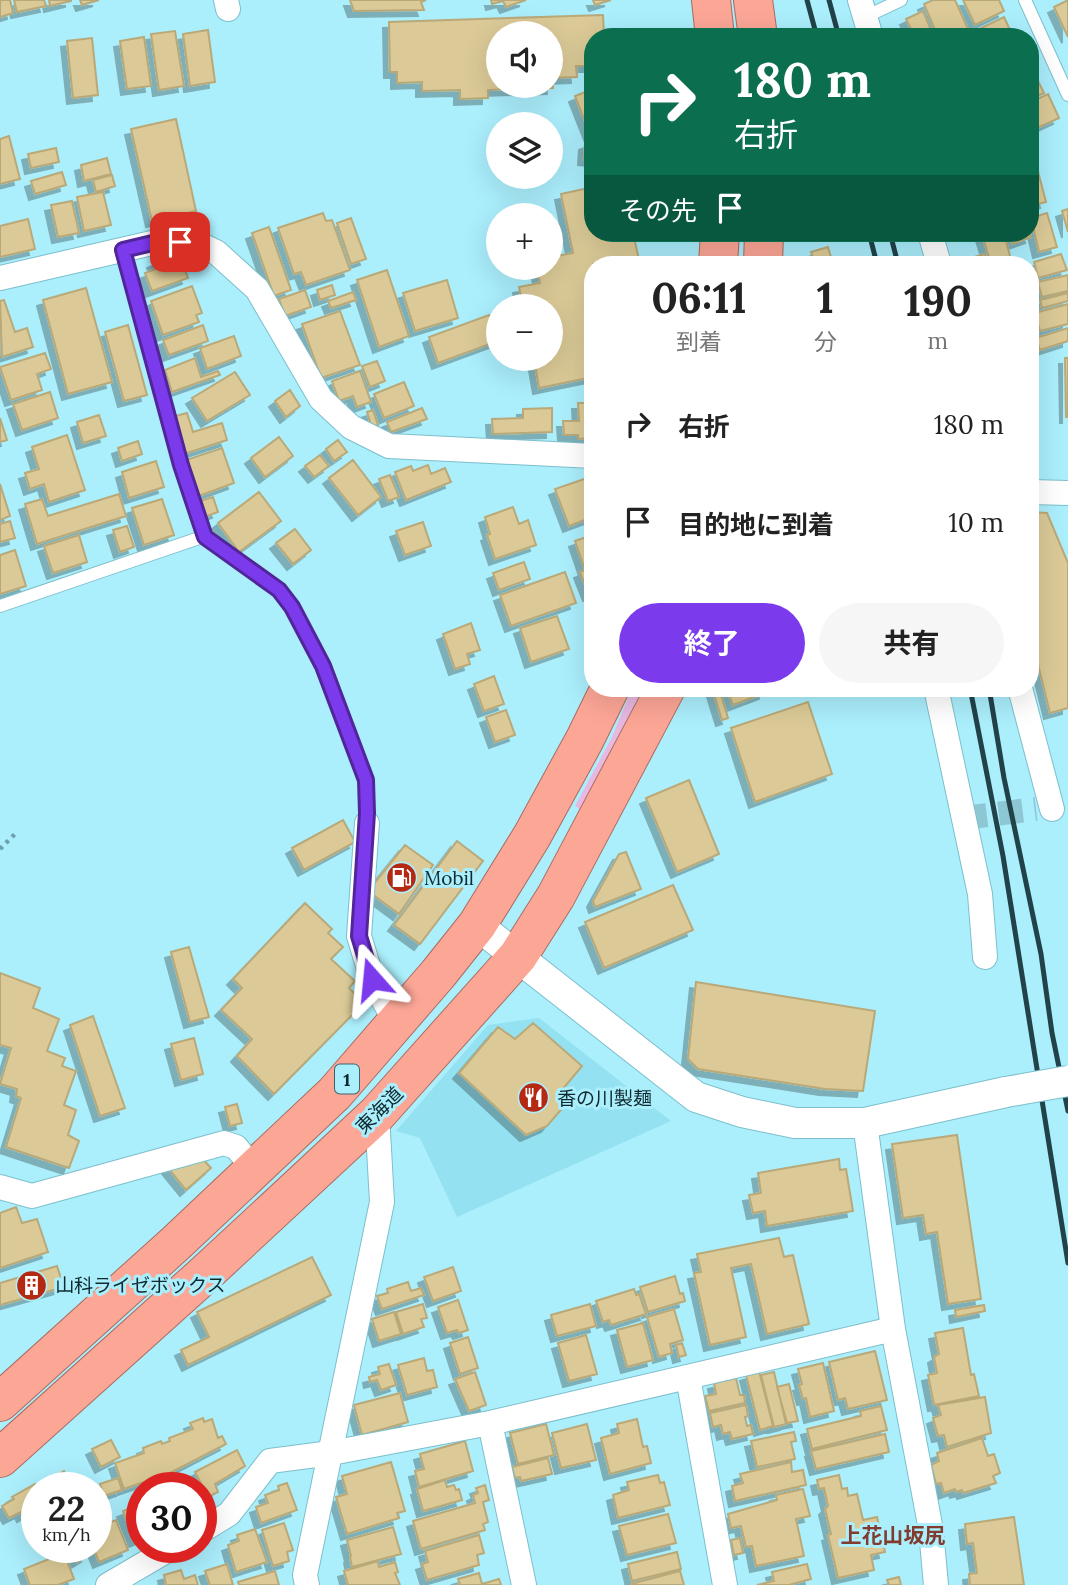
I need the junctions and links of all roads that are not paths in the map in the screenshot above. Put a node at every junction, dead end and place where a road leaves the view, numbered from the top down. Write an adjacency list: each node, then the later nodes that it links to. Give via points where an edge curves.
1 (712, 0): 6 (highway)
2 (753, 0): 7 (highway)
3 (901, 0): 5 (lane)
4 (1025, 0): 8 (lane)
5 (865, 18)
6 (714, 28)
7 (757, 28)
8 (1038, 28)
9 (1039, 31): 10 (lane)
10 (1068, 95)
11 (123, 250): 12 (street); 13 (street, via 165,240 195,242 216,252 257,289 321,399 351,427 388,446); 16 (lane)
12 (0, 278)
13 (584, 456)
14 (1039, 492): 15 (street)
15 (1068, 493)
16 (205, 537): 17 (lane); 23 (lane, via 279,590 292,607 323,666 366,780)
17 (0, 606)
18 (606, 697): 24 (highway, 1, via 532,836)
19 (661, 697): 25 (highway, 東海道 / 1, via 556,896)
20 (938, 697): 26 (street, via 980,894)
21 (1022, 697): 22 (street)
22 (1052, 808)
23 (367, 823): 27 (street, via 359,936 372,979)
24 (477, 925): 25 (street); 27 (highway, 1)
25 (519, 956): 29 (highway, 東海道 / 1); 30 (street, via 696,1097 795,1122)
26 (985, 957)
27 (396, 1023): 31 (highway, 1, via 335,1093)
28 (1068, 1081): 30 (street, bridge)
29 (377, 1114): 37 (street, via 382,1202); 38 (highway, 東海道 / 1)
30 (865, 1123): 33 (street)
31 (254, 1169): 32 (street, via 236,1147 225,1143 32,1196); 35 (highway, 1)
32 (0, 1187)
33 (893, 1329): 34 (street); 45 (street, via 931,1530)
34 (688, 1377): 36 (street); 44 (street)
35 (0, 1402)
36 (490, 1423): 37 (street); 43 (street)
37 (331, 1453): 39 (street, via 270,1461 229,1514); 42 (street, via 305,1574)
38 (0, 1458)
39 (217, 1521)
40 (146, 1563): 41 (street)
41 (108, 1585)
42 (307, 1585)
43 (524, 1585)
44 (725, 1585)
45 (936, 1585)

